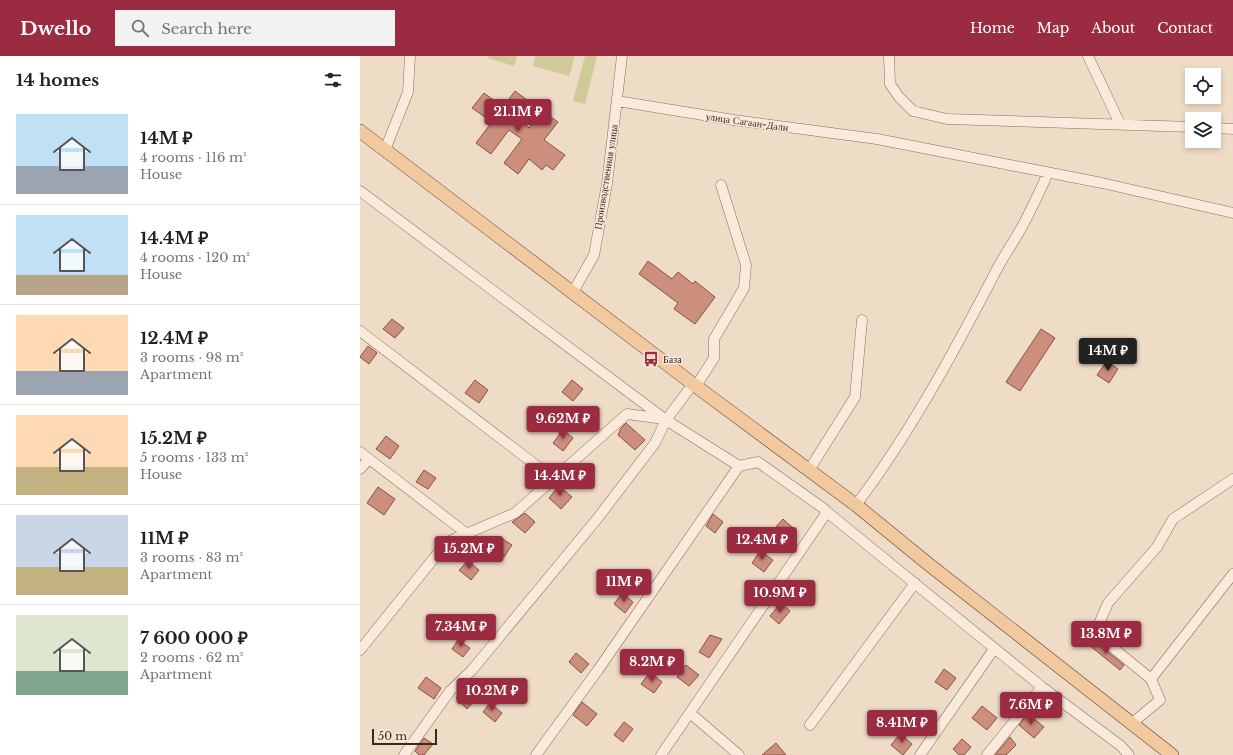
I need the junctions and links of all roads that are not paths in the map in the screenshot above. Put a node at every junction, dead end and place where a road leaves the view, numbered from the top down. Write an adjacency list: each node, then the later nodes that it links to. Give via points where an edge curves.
1 (410, 56): 11 (street, via 408,92)
2 (622, 56): 5 (street, Производственная улица)
3 (888, 56): 6 (street, via 890,84 913,111 947,119)
4 (1088, 56): 6 (street)
5 (617, 101): 12 (street, улица Сагаан-Дали, via 877,139); 16 (street, Производственная улица, via 594,256)
6 (1120, 124): 7 (street)
7 (1185, 127)
8 (1221, 128): 9 (street)
9 (1233, 129)
10 (360, 131): 11 (main road)
11 (386, 150): 16 (main road)
12 (1048, 173): 15 (street, улица Сагаан-Дали); 28 (street, via 959,340 902,440)
13 (721, 184): 19 (street, via 746,265 744,288 714,339 714,358)
14 (360, 191): 20 (street)
15 (1233, 213)
16 (573, 292): 19 (main road)
17 (862, 320): 25 (street, via 855,397)
18 (360, 331): 26 (street)
19 (694, 385): 20 (street); 25 (main road)
20 (666, 420): 23 (street); 26 (street, via 627,414); 41 (street, via 655,443 597,519 472,670 450,691)
21 (360, 452): 22 (street)
22 (368, 459): 24 (street); 30 (street)
23 (739, 466): 29 (street, via 758,462); 42 (street)
24 (360, 469)
25 (809, 470): 28 (main road)
26 (554, 479): 30 (street, via 515,513)
27 (1233, 479): 35 (street, via 1173,519 1158,547 1108,602 1095,633)
28 (856, 505): 38 (main road)
29 (827, 512): 32 (street); 37 (street)
30 (466, 533): 34 (street, via 447,542)
31 (1233, 574): 35 (street)
32 (915, 583): 33 (street); 39 (street)
33 (994, 649): 36 (street); 45 (street)
34 (360, 650)
35 (1152, 679): 38 (street, via 1160,700)
36 (1042, 687): 40 (street); 46 (street)
37 (690, 712): 43 (street); 44 (street)
38 (1131, 724): 49 (main road)
39 (810, 725)
40 (1121, 746): 47 (street); 48 (street)
41 (405, 755)
42 (536, 755)
43 (661, 755)
44 (739, 755)
45 (920, 755)
46 (987, 755)
47 (1115, 755)
48 (1129, 755)
49 (1172, 755)

